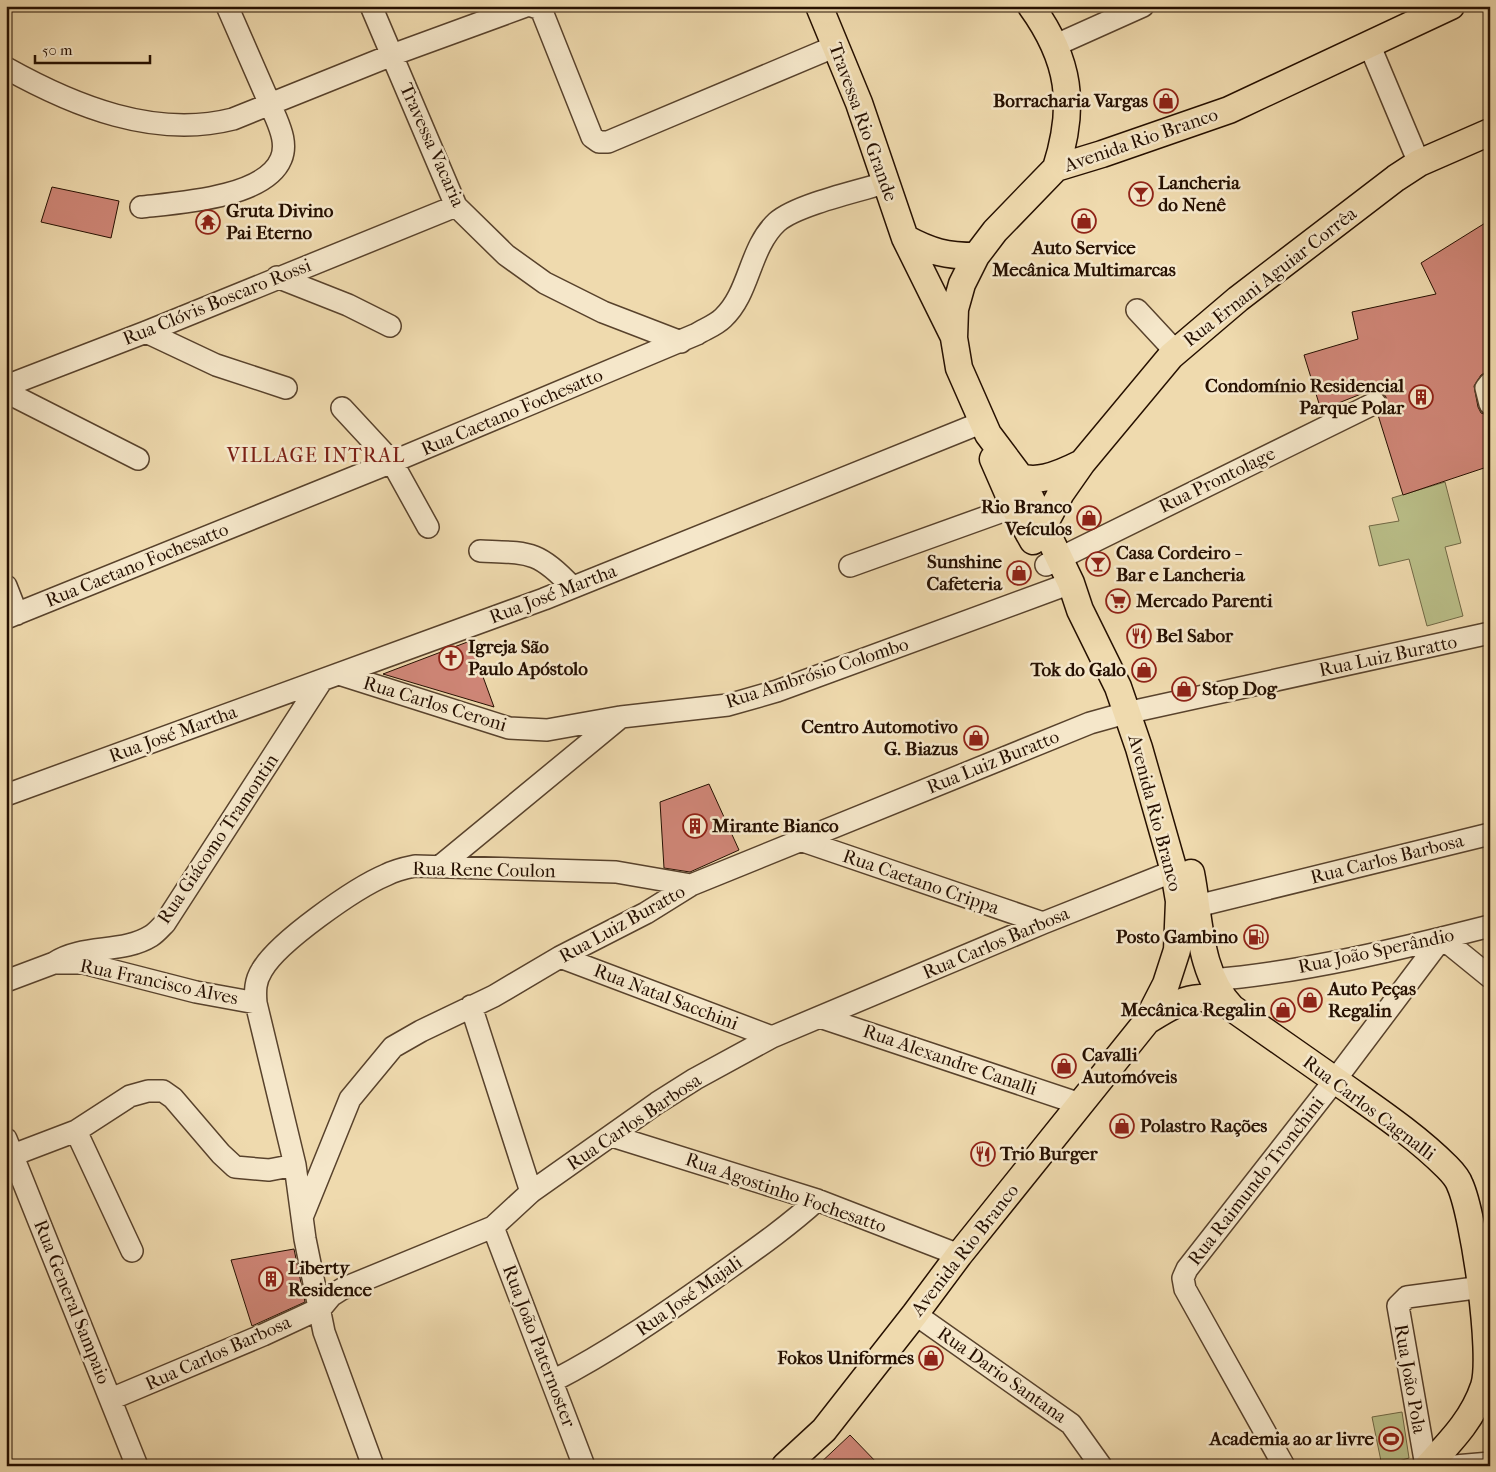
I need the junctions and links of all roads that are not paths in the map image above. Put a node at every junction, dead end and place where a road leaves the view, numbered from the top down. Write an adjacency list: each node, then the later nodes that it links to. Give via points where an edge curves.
1 (227, 6): 14 (street)
2 (371, 6): 12 (street, Travessa Vacaria)
3 (526, 6): 12 (street)
4 (532, 6): 11 (street, via 541,9 592,137 599,142 608,142)
5 (819, 6): 11 (main road, Travessa Rio Grande)
6 (1031, 6): 10 (main road)
7 (1143, 6): 10 (street)
8 (1450, 6): 9 (main road, Avenida Rio Branco)
9 (1369, 44): 16 (street); 17 (main road, Avenida Rio Branco, via 1229,110)
10 (1056, 45): 17 (main road, via 1068,96 1064,144)
11 (836, 46): 18 (main road, Travessa Rio Grande)
12 (392, 55): 14 (street); 19 (street, Travessa Vacaria)
13 (6, 68): 14 (street, via 73,101 131,120 176,126 212,124)
14 (268, 104): 20 (street, via 282,134 282,159 274,169 234,192 204,200)
15 (1490, 132): 16 (main road, Rua Ernani Aguiar Corrêa)
16 (1419, 163): 29 (main road, Rua Ernani Aguiar Corrêa, via 1238,299)
17 (1056, 168): 22 (main road, Avenida Rio Branco)
18 (885, 183): 21 (main road, Travessa Rio Grande); 28 (street, Rua Caetano Fochesatto, via 812,205 778,222 760,246 738,297 723,318)
19 (456, 206): 23 (street, Rua Clóvis Boscaro Rossi); 28 (street, Travessa Vacaria, via 506,255 545,283 603,312)
20 (141, 207)
21 (905, 238): 22 (main road, via 940,254); 27 (main road, Travessa Rio Grande)
22 (976, 256): 27 (main road, Avenida Rio Branco, via 962,284 955,309)
23 (277, 277): 25 (street, via 348,305); 26 (street, Rua Clóvis Boscaro Rossi)
24 (1137, 310): 29 (street)
25 (390, 326)
26 (146, 332): 31 (street, Rua Clóvis Boscaro Rossi); 32 (street, via 216,365)
27 (954, 338): 37 (main road, Avenida Rio Branco, via 959,368)
28 (681, 342): 39 (street, Rua Caetano Fochesatto)
29 (1176, 352): 40 (main road, Rua Ernani Aguiar Corrêa)
30 (1490, 383): 35 (street, via 1486,388)
31 (6, 386)
32 (286, 388)
33 (6, 392): 38 (street)
34 (1375, 403): 46 (street, Rua Prontolage)
35 (1490, 404)
36 (342, 408): 39 (street)
37 (987, 435): 41 (main road, Avenida Rio Branco); 42 (main road, Avenida Rio Branco); 50 (street, Rua José Martha)
38 (138, 459)
39 (392, 462): 44 (street); 51 (street, Rua Caetano Fochesatto)
40 (1082, 462): 41 (main road, Rua Ernani Aguiar Corrêa, via 1052,476); 43 (main road, Rua Ernani Aguiar Corrêa)
41 (1021, 478): 43 (main road, Avenida Rio Branco)
42 (1014, 507): 46 (main road, Avenida Rio Branco); 47 (street)
43 (1044, 525): 46 (main road, Avenida Rio Branco)
44 (428, 527)
45 (480, 551): 50 (street, via 528,553 552,567)
46 (1053, 562): 49 (main road, Avenida Rio Branco)
47 (850, 566)
48 (6, 586): 51 (street)
49 (1066, 586): 54 (main road, Avenida Rio Branco); 55 (street, Rua Ambrósio Colombo, via 769,693 728,705)
50 (572, 587): 53 (street, Rua José Martha)
51 (12, 616)
52 (1490, 633): 54 (street, Rua Luiz Buratto)
53 (331, 677): 55 (street, Rua Carlos Ceroni, via 510,728 546,730); 56 (street, Rua José Martha); 67 (street, Rua Giácomo Tramontin, via 165,923 151,936 135,943 91,949)
54 (1133, 712): 58 (street, Rua Luiz Buratto, via 1090,723); 60 (main road, Avenida Rio Branco, via 1139,748); 62 (main road, Avenida Rio Branco, via 1174,811)
55 (620, 717): 59 (street)
56 (6, 795)
57 (1490, 834): 62 (street, Rua Carlos Barbosa)
58 (800, 840): 61 (street, Rua Luiz Buratto); 63 (street, Rua Caetano Crippa)
59 (439, 867): 61 (street, Rua Rene Coulon, via 616,872); 72 (street, Rua Rene Coulon, via 398,869 320,916 270,959 255,985)
60 (1174, 871): 63 (street, Rua Carlos Barbosa); 75 (main road, Avenida Rio Branco, via 1179,901 1177,950 1166,984)
61 (691, 885): 66 (street, Rua Luiz Buratto, via 646,914)
62 (1197, 906): 71 (main road, Avenida Rio Branco, via 1201,938)
63 (1043, 923): 74 (street, Rua Carlos Barbosa)
64 (1490, 926): 65 (street, Rua João Sperândio)
65 (1442, 938): 68 (street, Rua João Sperândio); 69 (street); 77 (street, Rua Raimundo Tronchini)
66 (560, 957): 73 (street, Rua Luiz Buratto); 76 (street, Rua Natal Sacchini)
67 (54, 963): 70 (street, Rua Francisco Alves); 72 (street, Rua Francisco Alves, via 83,963 196,992)
68 (1262, 976): 71 (street, Rua João Sperândio); 71 (street, Rua João Sperândio, via 1240,994)
69 (1490, 977)
70 (6, 982)
71 (1222, 996): 75 (main road, via 1201,996 1182,1001); 77 (main road, Rua Carlos Cagnalli)
72 (256, 1003): 82 (street, Rua Rene Coulon)
73 (471, 1006): 83 (street); 85 (street, Rua Luiz Buratto, via 393,1047 371,1072 340,1120)
74 (820, 1017): 76 (street, Rua Carlos Barbosa); 78 (street, Rua Alexandre Canalli)
75 (1147, 1021): 78 (main road, Avenida Rio Branco)
76 (772, 1037): 80 (street, Rua Carlos Barbosa, via 695,1079)
77 (1335, 1080): 89 (main road, Rua Carlos Cagnalli, via 1391,1120 1448,1168 1460,1184); 100 (street, Rua Raimundo Tronchini, via 1183,1278 1185,1289)
78 (1080, 1104): 88 (main road, Avenida Rio Branco)
79 (76, 1131): 81 (street); 82 (street, via 130,1096 163,1090 174,1098 235,1167 269,1170); 87 (street)
80 (612, 1136): 83 (street, Rua Carlos Barbosa); 84 (street, Rua Agostinho Fochesatto)
81 (10, 1147): 93 (street, Rua General Sampaio)
82 (295, 1165): 85 (street, Rua Rene Coulon)
83 (531, 1192): 86 (street, Rua Carlos Barbosa)
84 (817, 1200): 88 (street, Rua Agostinho Fochesatto); 92 (street, Rua José Majali, via 789,1226 642,1330 602,1356)
85 (303, 1215): 90 (street, via 310,1267)
86 (493, 1227): 90 (street, Rua Carlos Barbosa, via 342,1289); 92 (street, Rua João Paternoster)
87 (132, 1251)
88 (959, 1255): 91 (main road, Avenida Rio Branco)
89 (1485, 1287): 101 (main road, Rua Carlos Cagnalli, via 1488,1362 1485,1384 1462,1429); 101 (street, Rua João Pola, via 1407,1297 1398,1306)
90 (321, 1308): 93 (street, Rua Carlos Barbosa, via 263,1336); 96 (street, via 324,1332)
91 (915, 1314): 98 (main road, Avenida Rio Branco, via 824,1430); 99 (street, Rua Dario Santana, via 1071,1424)
92 (553, 1381): 97 (street, Rua João Paternoster)
93 (111, 1399): 95 (street, Rua General Sampaio)
94 (1490, 1463): 102 (street)
95 (137, 1466)
96 (373, 1466)
97 (584, 1466)
98 (785, 1466)
99 (1101, 1466)
100 (1284, 1466)
101 (1427, 1466)
102 (1455, 1466)

